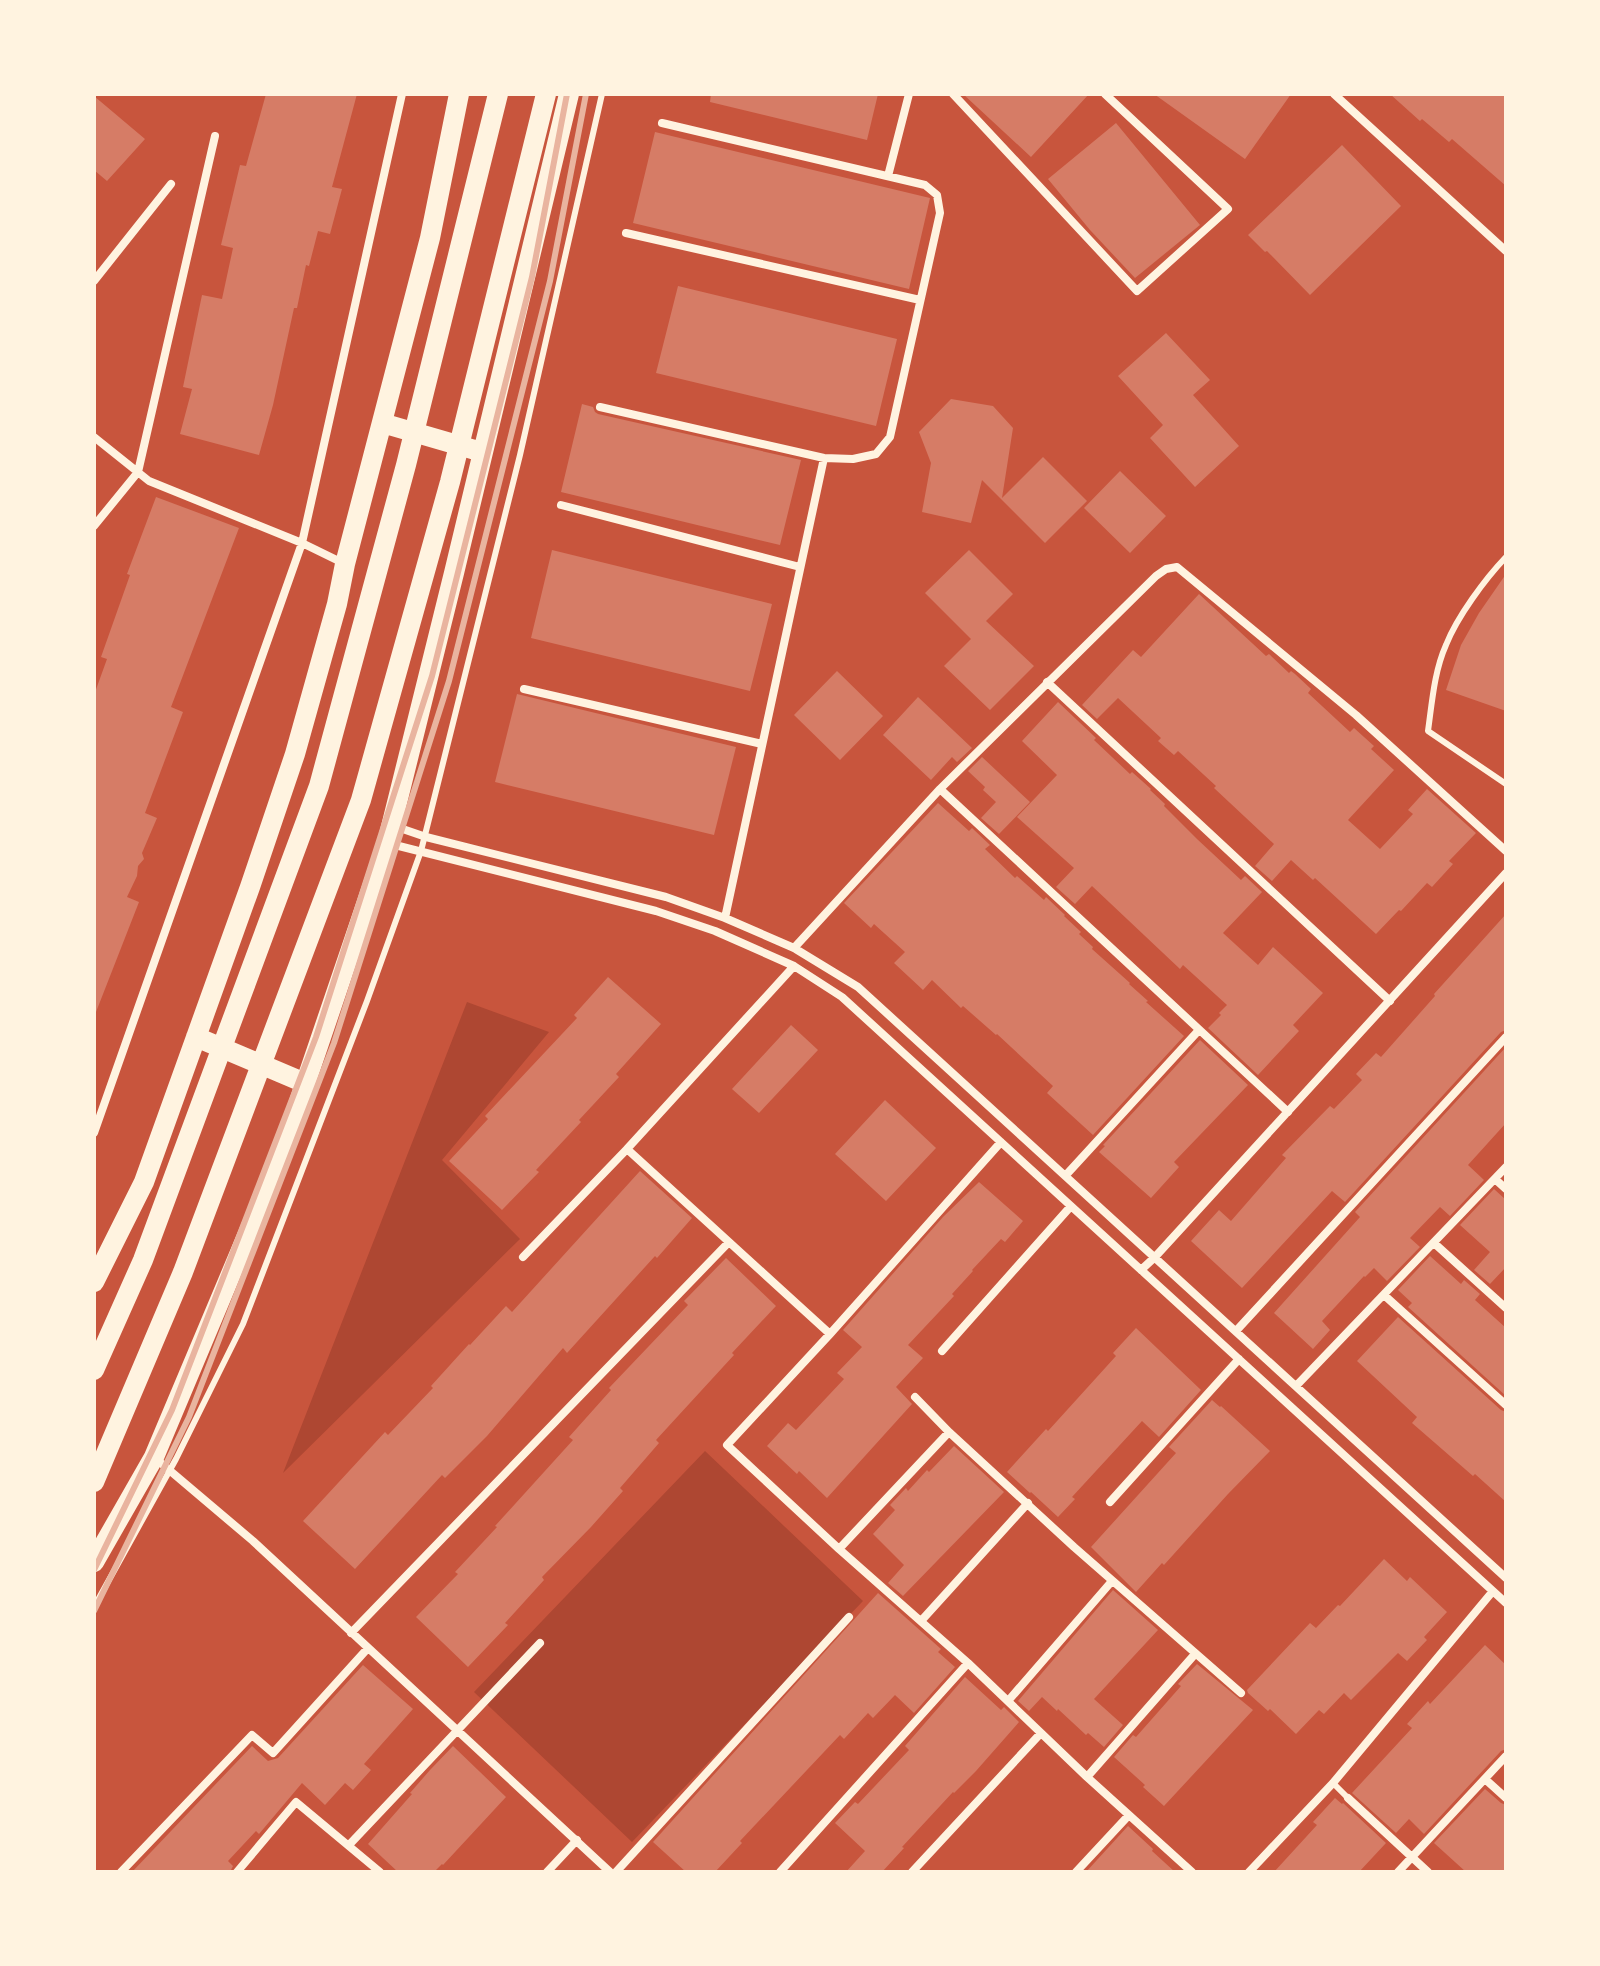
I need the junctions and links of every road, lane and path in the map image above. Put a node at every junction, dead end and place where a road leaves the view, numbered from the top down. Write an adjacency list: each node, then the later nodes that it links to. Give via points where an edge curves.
1 (402, 94): 27 (street)
2 (459, 94): 20 (main road, via 430,238)
3 (498, 94): 70 (main road, via 319,786 143,1260)
4 (546, 94): 76 (main road, via 450,482 361,800 183,1272)
5 (569, 94): 22 (main road)
6 (602, 94): 37 (lane)
7 (909, 94): 13 (street)
8 (953, 94): 9 (street, via 1137,291 1228,209)
9 (1105, 94)
10 (1334, 94): 16 (street)
11 (662, 123): 13 (street)
12 (215, 136): 24 (street)
13 (888, 176): 18 (street, via 925,185 937,195 940,213)
14 (171, 184): 17 (street)
15 (626, 233): 18 (street)
16 (1506, 251)
17 (94, 281)
18 (920, 300): 23 (street, via 890,437 876,454)
19 (600, 407): 23 (street)
20 (382, 423): 22 (main road); 29 (main road)
21 (94, 437): 24 (street)
22 (483, 452): 36 (main road)
23 (824, 458): 30 (street)
24 (138, 472): 26 (street); 27 (street)
25 (561, 505): 30 (street)
26 (94, 526)
27 (302, 543): 29 (street); 50 (street)
28 (1506, 557): 34 (lane, via 1446,644 1428,731)
29 (345, 564): 46 (main road, via 295,754)
30 (800, 567): 33 (street)
31 (1047, 682): 35 (street); 39 (street, via 1156,576 1177,567 1356,715); 44 (street)
32 (524, 689): 33 (street)
33 (762, 744): 41 (street)
34 (1506, 784)
35 (940, 789): 42 (street); 45 (street)
36 (389, 834): 37 (street); 38 (street); 48 (main road)
37 (426, 837): 38 (lane); 41 (street, via 666,897)
38 (421, 851): 43 (street, via 656,911); 75 (lane, via 243,1324)
39 (1506, 851)
40 (1506, 873): 44 (street)
41 (725, 918): 42 (street)
42 (794, 948): 54 (street, via 858,987)
43 (794, 966): 51 (street, via 842,997); 52 (street)
44 (1390, 1001): 49 (street)
45 (1199, 1030): 49 (street); 54 (street)
46 (196, 1037): 48 (main road); 63 (main road, via 144,1182)
47 (1506, 1037): 66 (street)
48 (305, 1083): 75 (main road)
49 (1288, 1112): 61 (street)
50 (94, 1133)
51 (1001, 1142): 57 (street); 67 (street)
52 (627, 1149): 58 (street); 60 (street)
53 (1506, 1167): 55 (street)
54 (1066, 1175): 61 (street)
55 (1495, 1179): 56 (street); 59 (street)
56 (1506, 1189)
57 (1071, 1206): 62 (street); 68 (street)
58 (729, 1242): 67 (street); 88 (street)
59 (1434, 1243): 64 (street); 65 (street)
60 (523, 1257)
61 (1155, 1257): 62 (street); 66 (street)
62 (1141, 1270): 69 (street)
63 (94, 1282)
64 (1384, 1295): 71 (street); 73 (street)
65 (1506, 1308)
66 (1236, 1331): 71 (street)
67 (830, 1334): 79 (street, via 727,1445)
68 (942, 1351)
69 (1239, 1359): 77 (street); 83 (street)
70 (94, 1370)
71 (1296, 1386): 81 (street)
72 (915, 1397): 74 (street)
73 (1506, 1405)
74 (949, 1432): 78 (street); 79 (street)
75 (161, 1464): 80 (main road); 85 (lane); 88 (street)
76 (94, 1482)
77 (1110, 1502)
78 (1028, 1503): 82 (street); 87 (street)
79 (839, 1549): 87 (street)
80 (94, 1562)
81 (1506, 1578)
82 (1112, 1581): 91 (street); 94 (street)
83 (1493, 1591): 84 (street); 100 (street)
84 (1506, 1603)
85 (94, 1607)
86 (849, 1617): 111 (street)
87 (921, 1621): 92 (street)
88 (351, 1633): 90 (street)
89 (540, 1643): 95 (street)
90 (368, 1648): 95 (street); 107 (street, via 273,1753 252,1735)
91 (1195, 1654): 93 (street); 98 (street)
92 (968, 1663): 94 (street); 112 (street)
93 (1241, 1693)
94 (1008, 1701): 96 (street)
95 (457, 1731): 104 (street); 105 (street)
96 (1041, 1733): 98 (street); 113 (street)
97 (1506, 1756): 99 (street)
98 (1087, 1777): 103 (street)
99 (1485, 1779): 102 (street); 106 (street)
100 (1333, 1783): 101 (lane); 116 (street)
101 (1348, 1798): 106 (street)
102 (1506, 1798)
103 (1129, 1815): 114 (street); 115 (street)
104 (577, 1840): 110 (street); 111 (street)
105 (349, 1845): 108 (street, via 296,1802); 109 (street)
106 (1412, 1857): 117 (street); 118 (street)
107 (121, 1872)
108 (237, 1872)
109 (380, 1872)
110 (547, 1872)
111 (613, 1872)
112 (780, 1872)
113 (912, 1872)
114 (1076, 1872)
115 (1192, 1872)
116 (1249, 1872)
117 (1398, 1872)
118 (1428, 1872)

